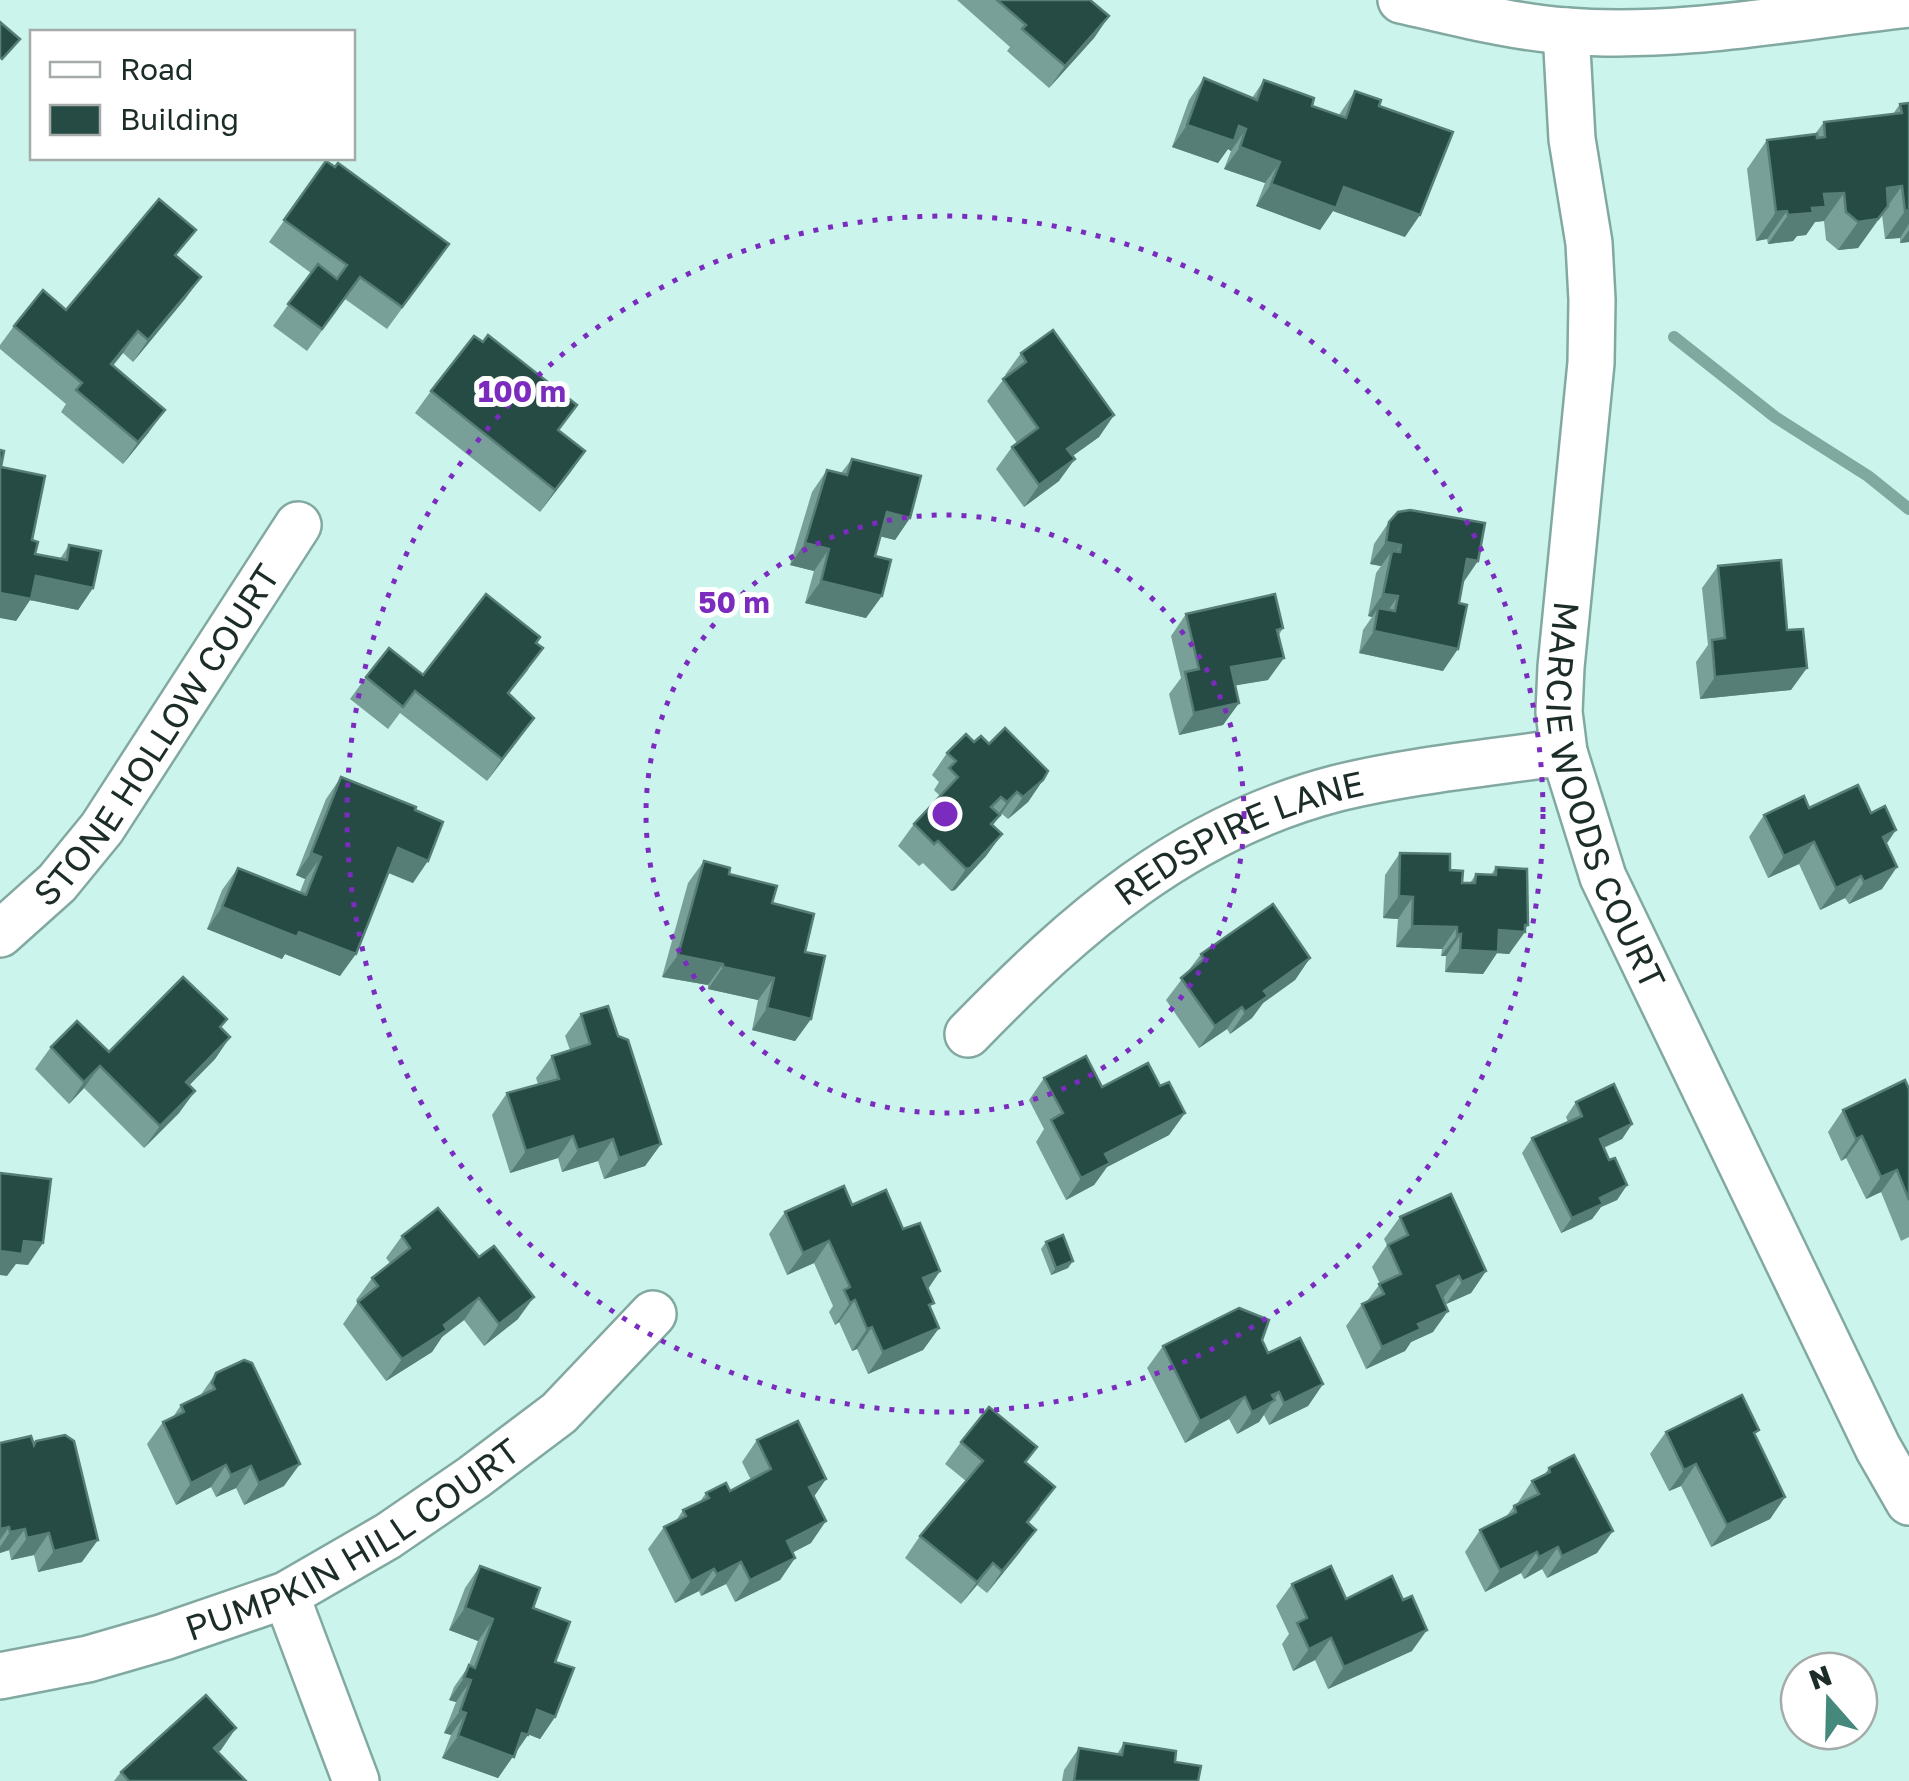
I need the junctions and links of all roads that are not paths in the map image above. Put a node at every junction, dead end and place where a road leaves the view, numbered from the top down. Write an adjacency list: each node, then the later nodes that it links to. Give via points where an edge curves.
1 (1401, 0): 3 (street)
2 (1909, 4): 3 (street, via 1677,30)
3 (1566, 31): 5 (street, MARCIE WOODS COURT, via 1592,300 1560,667)
4 (298, 525): 6 (street, STONE HOLLOW COURT, via 102,828 57,883)
5 (1564, 752): 7 (street, REDSPIRE LANE, via 1378,779 1233,828 1177,856 1094,914); 9 (street, MARCIE WOODS COURT, via 1603,877)
6 (0, 934)
7 (968, 1034)
8 (653, 1314): 10 (street, PUMPKIN HILL COURT, via 531,1434 388,1536)
9 (1909, 1502)
10 (286, 1595): 11 (street, PUMPKIN HILL COURT, via 164,1638); 12 (street)
11 (0, 1676)
12 (356, 1781)

